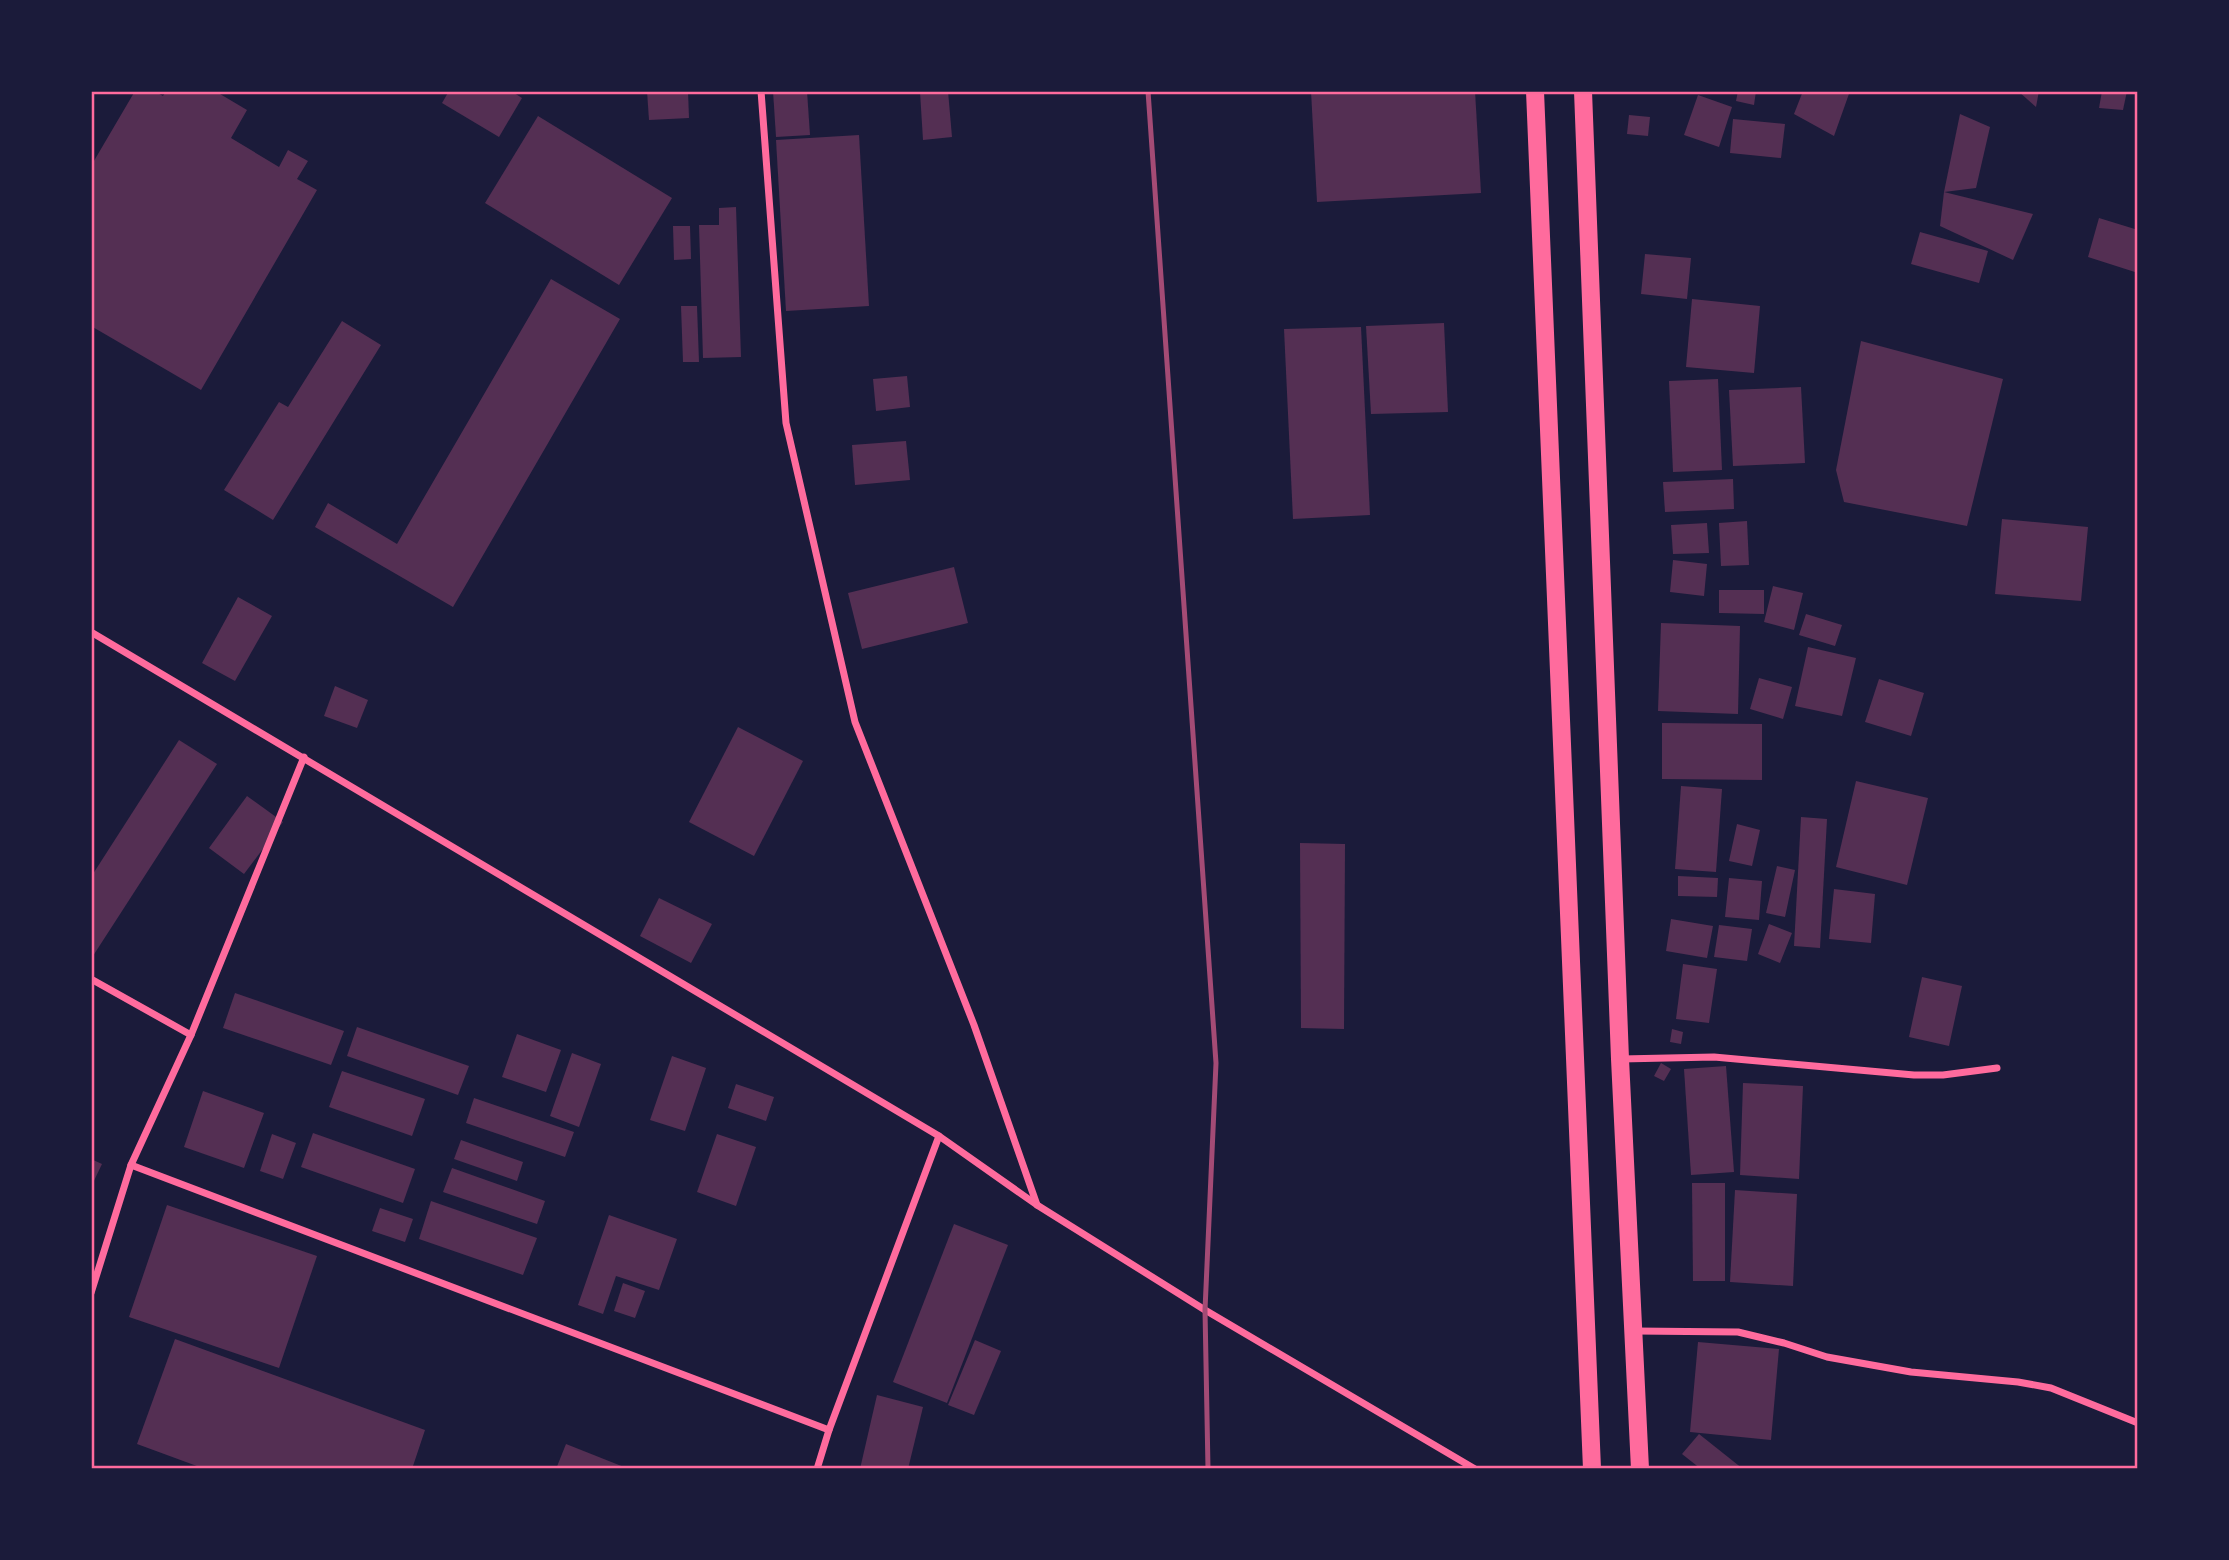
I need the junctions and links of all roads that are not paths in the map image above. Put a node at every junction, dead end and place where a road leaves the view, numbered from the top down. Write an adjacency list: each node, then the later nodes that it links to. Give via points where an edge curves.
1 (761, 91): 12 (street, via 786,423 855,722 974,1025)
2 (1535, 91): 19 (main road)
3 (1583, 91): 8 (main road)
4 (91, 632): 5 (street)
5 (304, 757): 7 (street); 10 (street)
6 (91, 979): 7 (street)
7 (191, 1035): 11 (street)
8 (1620, 1059): 9 (street, via 1714,1056 1914,1075); 14 (main road)
9 (1997, 1068)
10 (939, 1136): 12 (street); 16 (street)
11 (131, 1165): 13 (street); 16 (street)
12 (1037, 1205): 18 (street)
13 (91, 1293)
14 (1635, 1331): 15 (street, via 1738,1332 1827,1357 2051,1388); 20 (main road)
15 (2138, 1423)
16 (829, 1430): 17 (street)
17 (817, 1469)
18 (1475, 1469)
19 (1592, 1469)
20 (1640, 1469)

